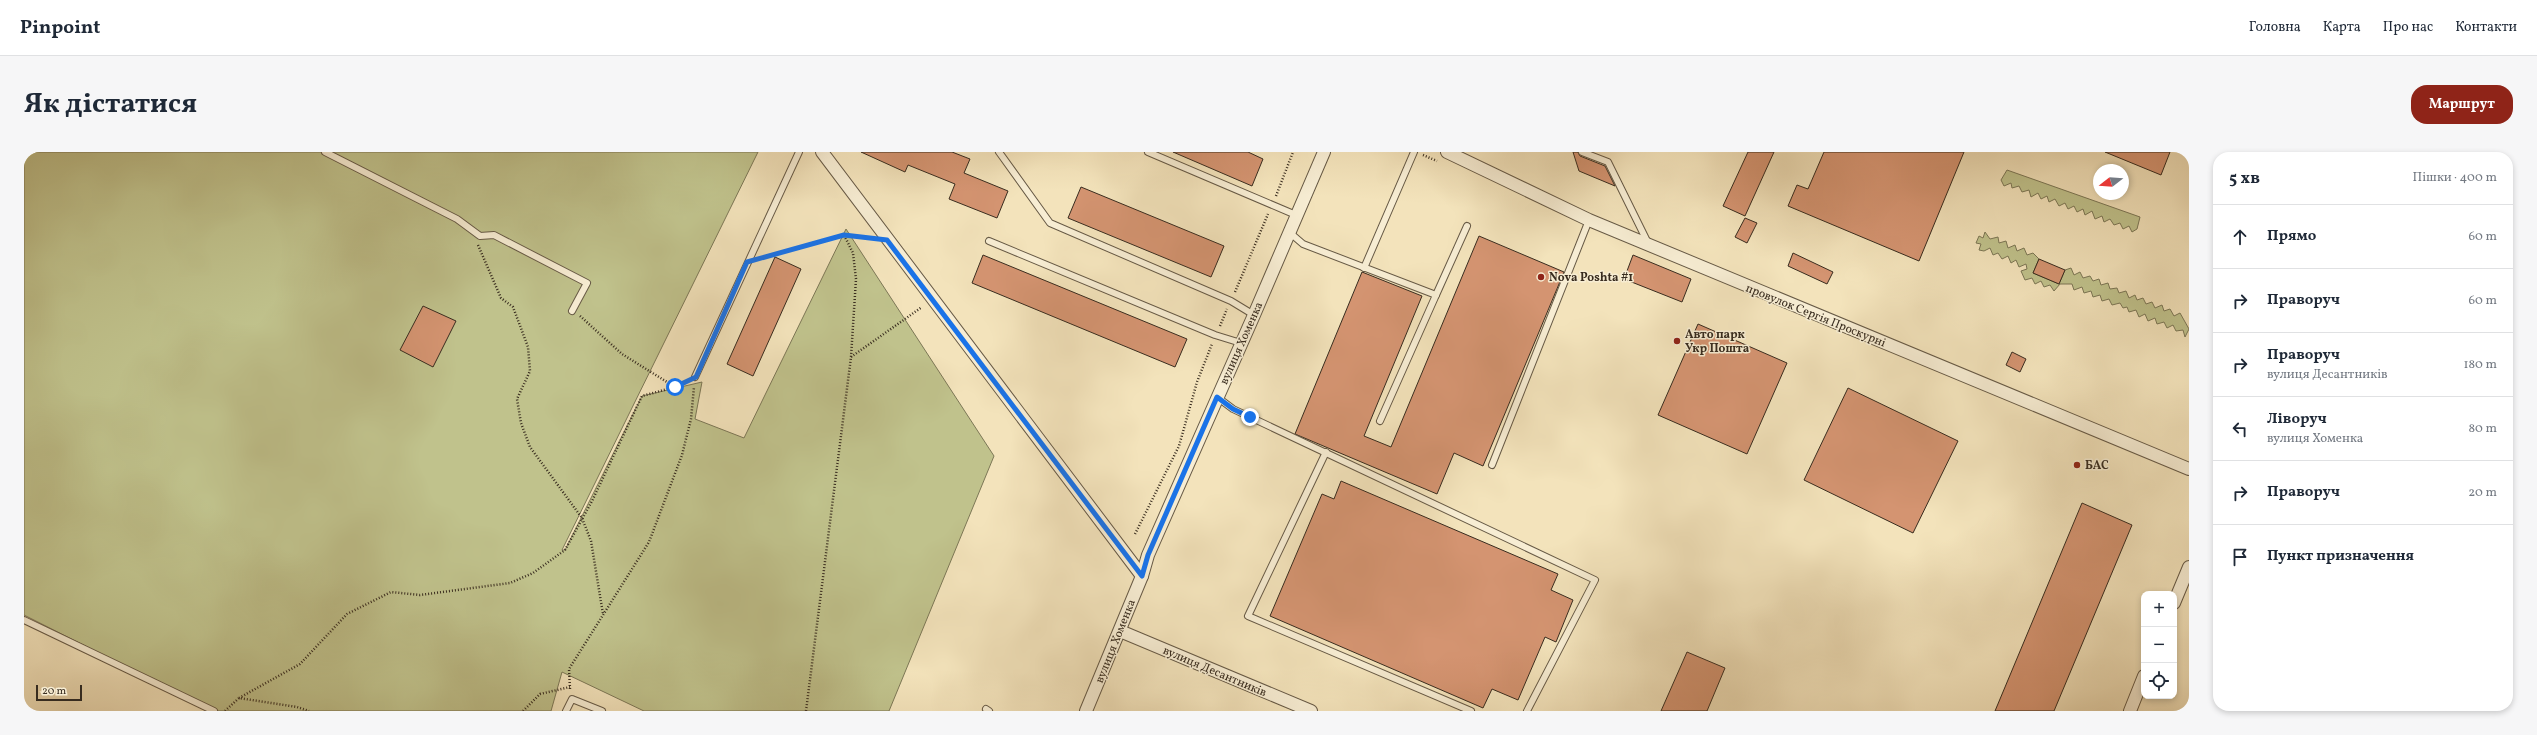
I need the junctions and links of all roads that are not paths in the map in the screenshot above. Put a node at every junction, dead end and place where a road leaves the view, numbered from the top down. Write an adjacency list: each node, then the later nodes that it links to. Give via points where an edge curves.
1 (325, 152): 18 (lane, via 457,219 480,236 494,235 587,283)
2 (799, 152): 21 (lane)
3 (822, 152): 28 (street)
4 (999, 152): 19 (lane, via 1050,223 1231,301)
5 (1148, 152): 10 (lane)
6 (1324, 152): 10 (street, вулиця Хоменка)
7 (1414, 152): 16 (lane)
8 (1447, 152): 11 (street, провулок Сергія Проскурні)
9 (1582, 152): 15 (lane, via 1608,162)
10 (1296, 215): 13 (street, вулиця Хоменка)
11 (1588, 220): 15 (street, провулок Сергія Проскурні); 25 (lane)
12 (1467, 226): 17 (lane)
13 (1289, 232): 16 (lane, via 1303,244); 19 (street, вулиця Хоменка)
14 (989, 241): 20 (lane, via 1216,336)
15 (1649, 246): 26 (street, провулок Сергія Проскурні)
16 (1364, 268): 17 (lane)
17 (1436, 295): 23 (lane)
18 (572, 311)
19 (1254, 315): 20 (street, вулиця Хоменка)
20 (1241, 343): 22 (street, вулиця Хоменка)
21 (696, 377)
22 (1217, 397): 24 (lane, via 1233,409); 28 (street, вулиця Хоменка, via 1148,555)
23 (1380, 421)
24 (1326, 452): 38 (lane, via 1248,616); 39 (lane, via 1595,580)
25 (1492, 465)
26 (2189, 469)
27 (2189, 567): 29 (street)
28 (1142, 576): 31 (street, вулиця Хоменка)
29 (2177, 596)
30 (24, 620): 33 (lane)
31 (1120, 631): 36 (street, вулиця Хоменка); 37 (street, вулиця Десантників)
32 (2141, 684): 40 (street)
33 (214, 711)
34 (566, 711): 35 (lane, via 572,699)
35 (602, 711)
36 (1086, 711)
37 (1311, 711)
38 (1471, 711)
39 (1527, 711)
40 (2130, 711)

